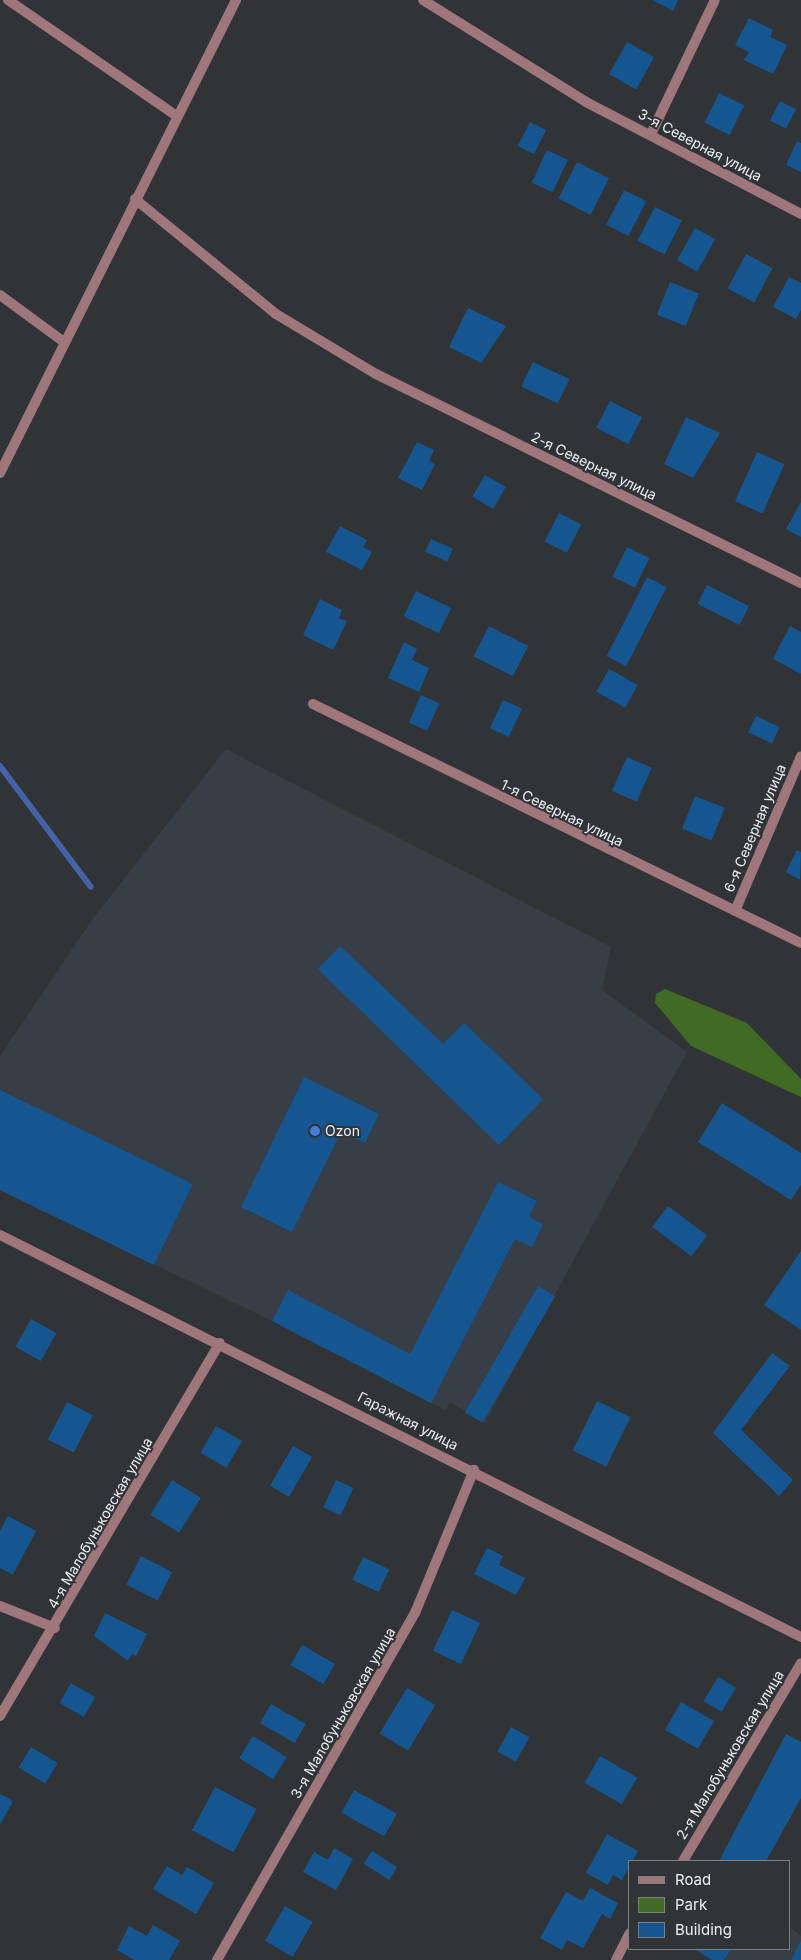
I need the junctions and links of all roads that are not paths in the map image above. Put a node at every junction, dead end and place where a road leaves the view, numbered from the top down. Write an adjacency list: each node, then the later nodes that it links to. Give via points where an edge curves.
1 (8, 0): 5 (street)
2 (236, 0): 5 (street)
3 (423, 0): 6 (street, 3-я Северная улица, via 586,102)
4 (716, 0): 6 (street)
5 (177, 116): 7 (street)
6 (650, 134): 8 (street, 3-я Северная улица)
7 (135, 199): 10 (street); 12 (street, 2-я Северная улица, via 276,314 376,374)
8 (801, 214)
9 (0, 295): 10 (street)
10 (64, 342): 11 (street)
11 (0, 473)
12 (801, 583)
13 (313, 704): 15 (street, 1-я Северная улица)
14 (801, 756): 15 (street, 6-я Северная улица)
15 (734, 911): 16 (street, 1-я Северная улица)
16 (801, 943)
17 (0, 1235): 18 (street, Гаражная улица)
18 (220, 1342): 19 (street, Гаражная улица); 21 (street, 4-я Малобуньковская улица)
19 (474, 1470): 22 (street, Гаражная улица); 27 (street, 3-я Малобуньковская улица, via 415,1613)
20 (0, 1606): 21 (street)
21 (55, 1628): 24 (street, 4-я Малобуньковская улица)
22 (801, 1637)
23 (801, 1663): 25 (street, 2-я Малобуньковская улица)
24 (0, 1716)
25 (684, 1860)
26 (628, 1937): 28 (street)
27 (217, 1960)
28 (616, 1960)

